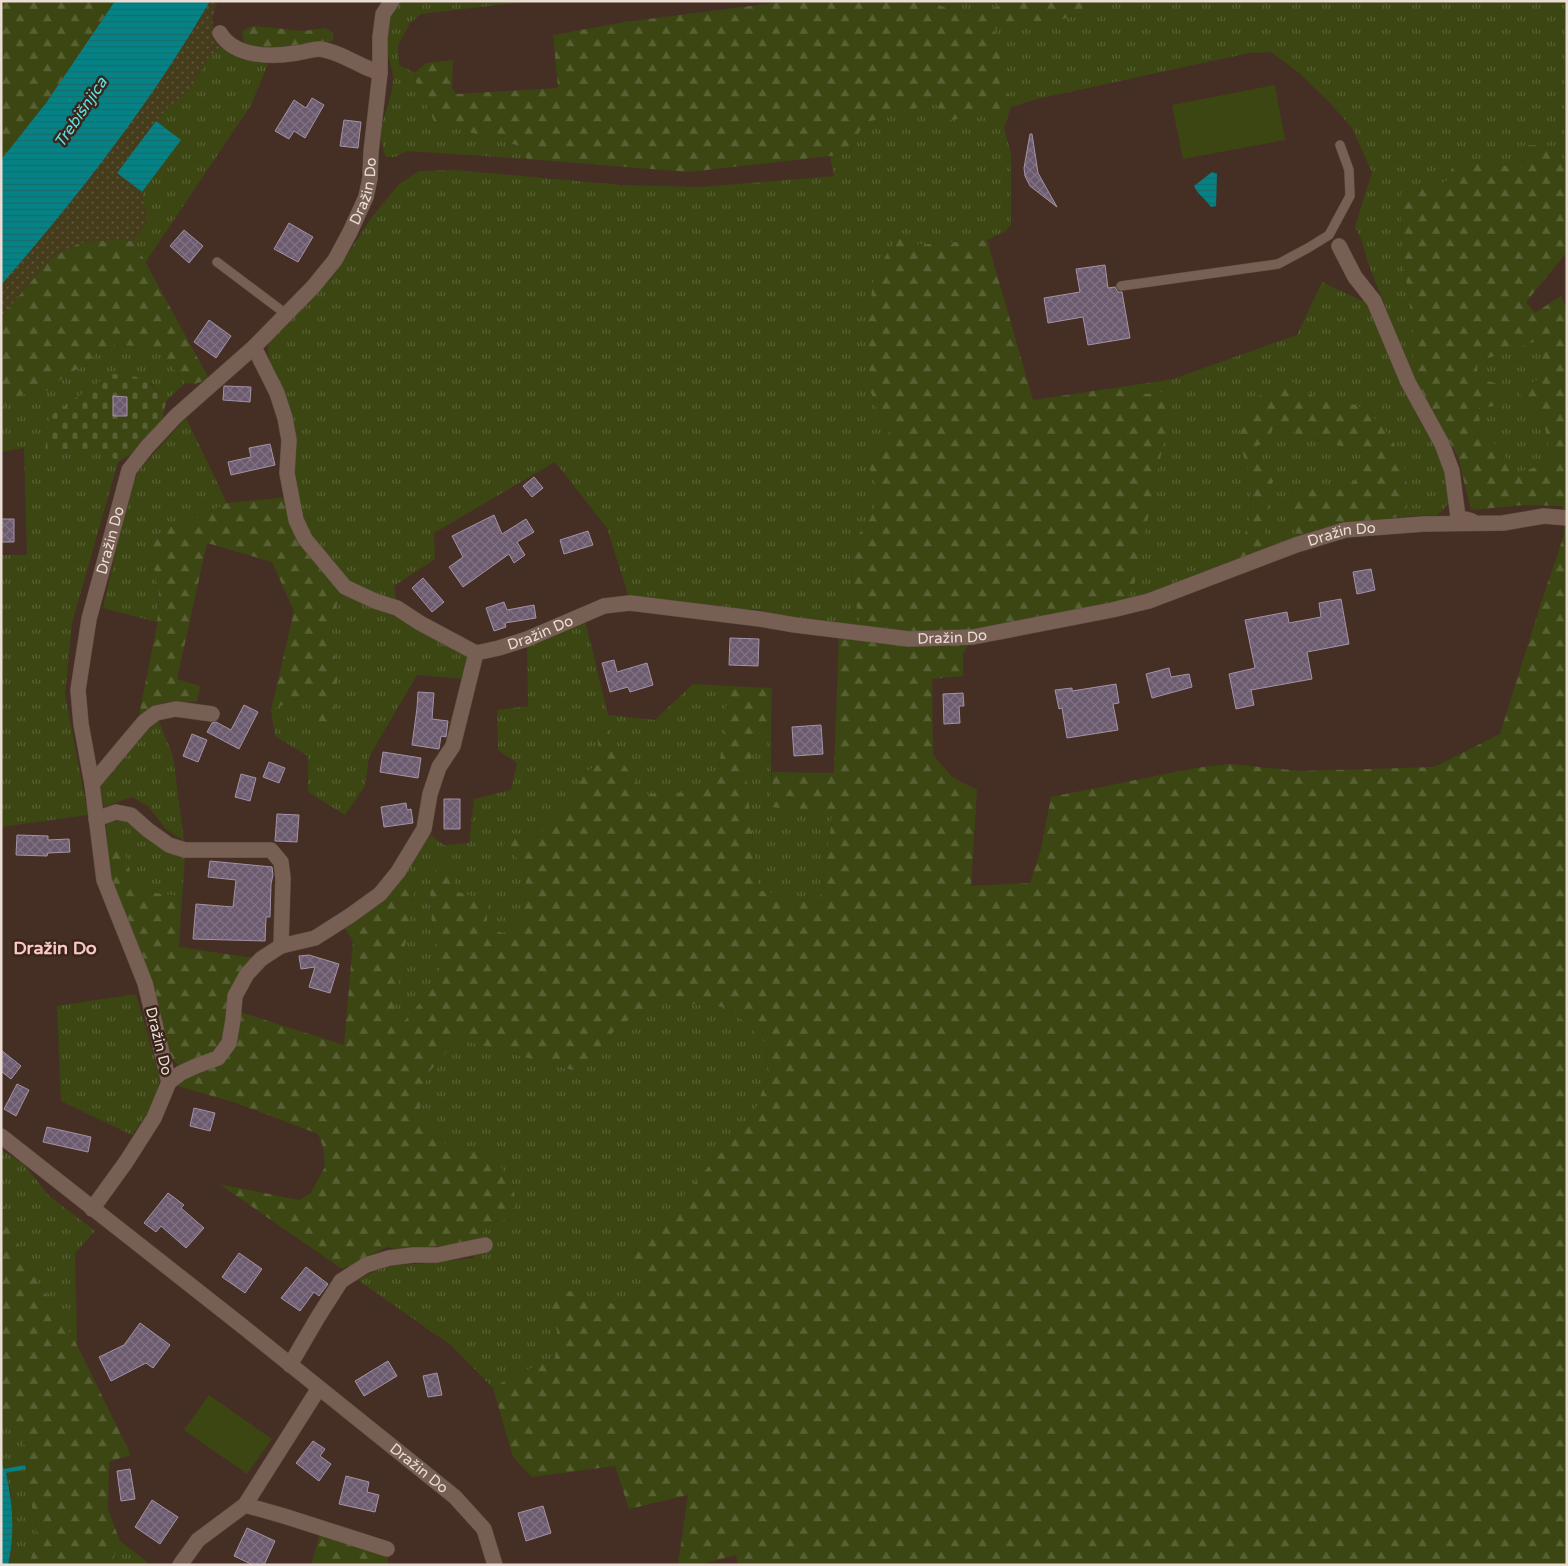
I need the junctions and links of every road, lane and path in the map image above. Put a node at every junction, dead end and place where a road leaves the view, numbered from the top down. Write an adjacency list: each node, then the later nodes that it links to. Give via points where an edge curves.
1 (392, 1): 3 (street, Dražin Do, via 384,14 380,37)
2 (220, 34): 3 (street, via 227,43 254,54 318,49 336,52)
3 (380, 73): 8 (street, Dražin Do, via 366,197 335,260)
4 (1340, 145): 5 (lane, via 1349,170 1350,196)
5 (1334, 240): 7 (lane, via 1308,248 1278,264); 11 (street, via 1355,277 1374,300 1408,382 1442,444 1452,471 1458,517)
6 (218, 262): 8 (lane)
7 (1121, 286)
8 (286, 314): 9 (street, Dražin Do)
9 (254, 347): 12 (street, via 285,418 289,440 287,473 296,520 304,539 345,587 398,608); 14 (street, Dražin Do, via 176,416 129,470 89,619 78,690)
10 (1567, 518): 11 (street, Dražin Do, via 1544,516 1503,523)
11 (1478, 523): 12 (street, Dražin Do, via 1345,530 1296,545 1149,602 973,637 909,639 630,603 604,606 527,639)
12 (476, 653): 16 (street, Dražin Do, via 454,746 439,767 424,829 398,872 380,894 315,938)
13 (212, 714): 14 (street, via 176,708 156,713 144,722)
14 (92, 784): 15 (street, Dražin Do)
15 (96, 819): 16 (street, via 116,812 131,815 169,845 185,850 271,850 281,862 283,878); 17 (street, Dražin Do, via 104,880 145,983)
16 (281, 946): 17 (street, Dražin Do, via 261,959 247,974 235,996 229,1043 218,1058 188,1069)
17 (169, 1082): 19 (street, via 154,1118)
18 (1, 1136): 19 (street, Dražin Do)
19 (92, 1208): 21 (street, Dražin Do)
20 (485, 1245): 21 (street, via 437,1255 389,1258 366,1265 341,1281)
21 (290, 1365): 22 (street, Dražin Do)
22 (319, 1388): 23 (street); 26 (street, Dražin Do, via 455,1497 484,1529)
23 (245, 1506): 24 (street); 25 (street, via 198,1540)
24 (387, 1549)
25 (180, 1565)
26 (495, 1565)

